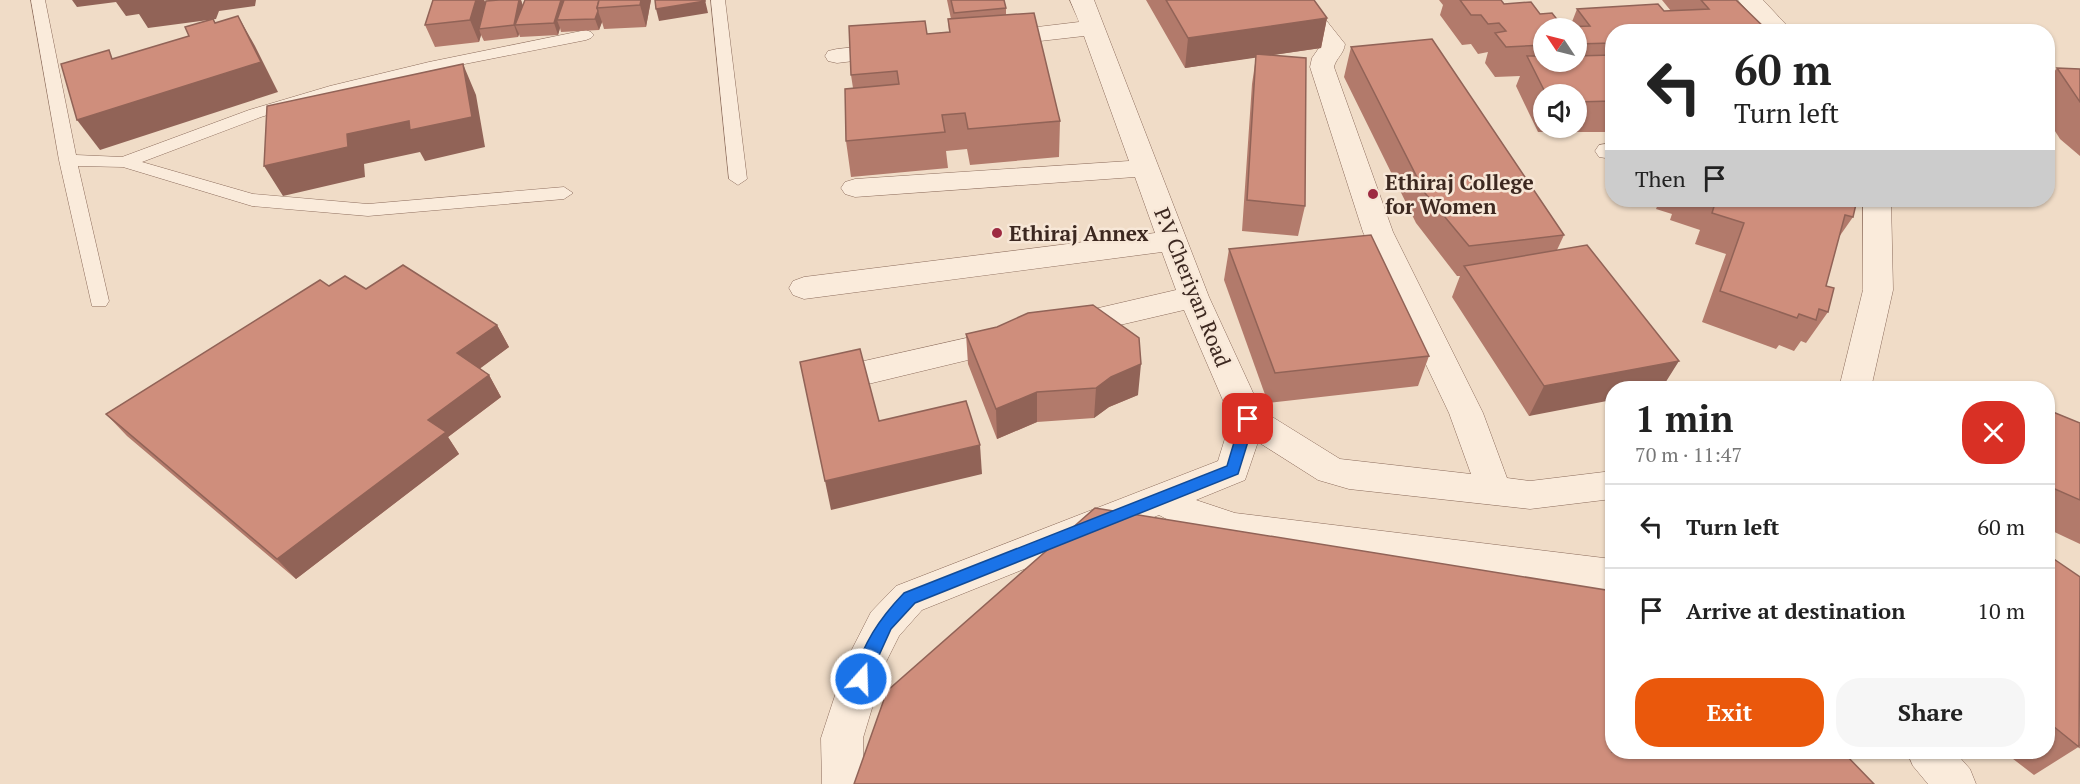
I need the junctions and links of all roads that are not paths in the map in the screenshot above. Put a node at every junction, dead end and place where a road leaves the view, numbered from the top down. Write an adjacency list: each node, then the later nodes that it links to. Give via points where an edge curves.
1 (38, 0): 11 (lane)
2 (718, 0): 14 (lane)
3 (1298, 0): 26 (street, via 1334,44 1322,67 1378,232 1466,413)
4 (1750, 0): 6 (street)
5 (1087, 14): 8 (street); 13 (street, P.V Cheriyan Road)
6 (1773, 24)
7 (586, 35): 12 (lane, via 335,89 249,115)
8 (968, 42)
9 (920, 47): 10 (street)
10 (837, 56)
11 (68, 160): 12 (lane); 21 (lane)
12 (124, 162): 16 (lane, via 252,200 368,210)
13 (1146, 168): 15 (street); 18 (street, P.V Cheriyan Road)
14 (738, 179)
15 (855, 188)
16 (564, 193)
17 (1877, 207): 23 (street, via 1878,290)
18 (1172, 241): 19 (street); 20 (street, P.V Cheriyan Road)
19 (804, 288)
20 (1194, 297): 22 (street); 24 (street, P.V Cheriyan Road)
21 (99, 301)
22 (864, 373)
23 (1857, 381)
24 (1248, 419): 26 (street, via 1338,472); 27 (street, via 1233,470)
25 (1605, 486): 26 (street, via 1530,495)
26 (1492, 490)
27 (1160, 498): 28 (street, via 1198,518 1234,528); 30 (street, via 909,598 885,624 867,659 842,738)
28 (1605, 574)
29 (1934, 759): 31 (street)
30 (843, 784)
31 (1954, 784)

